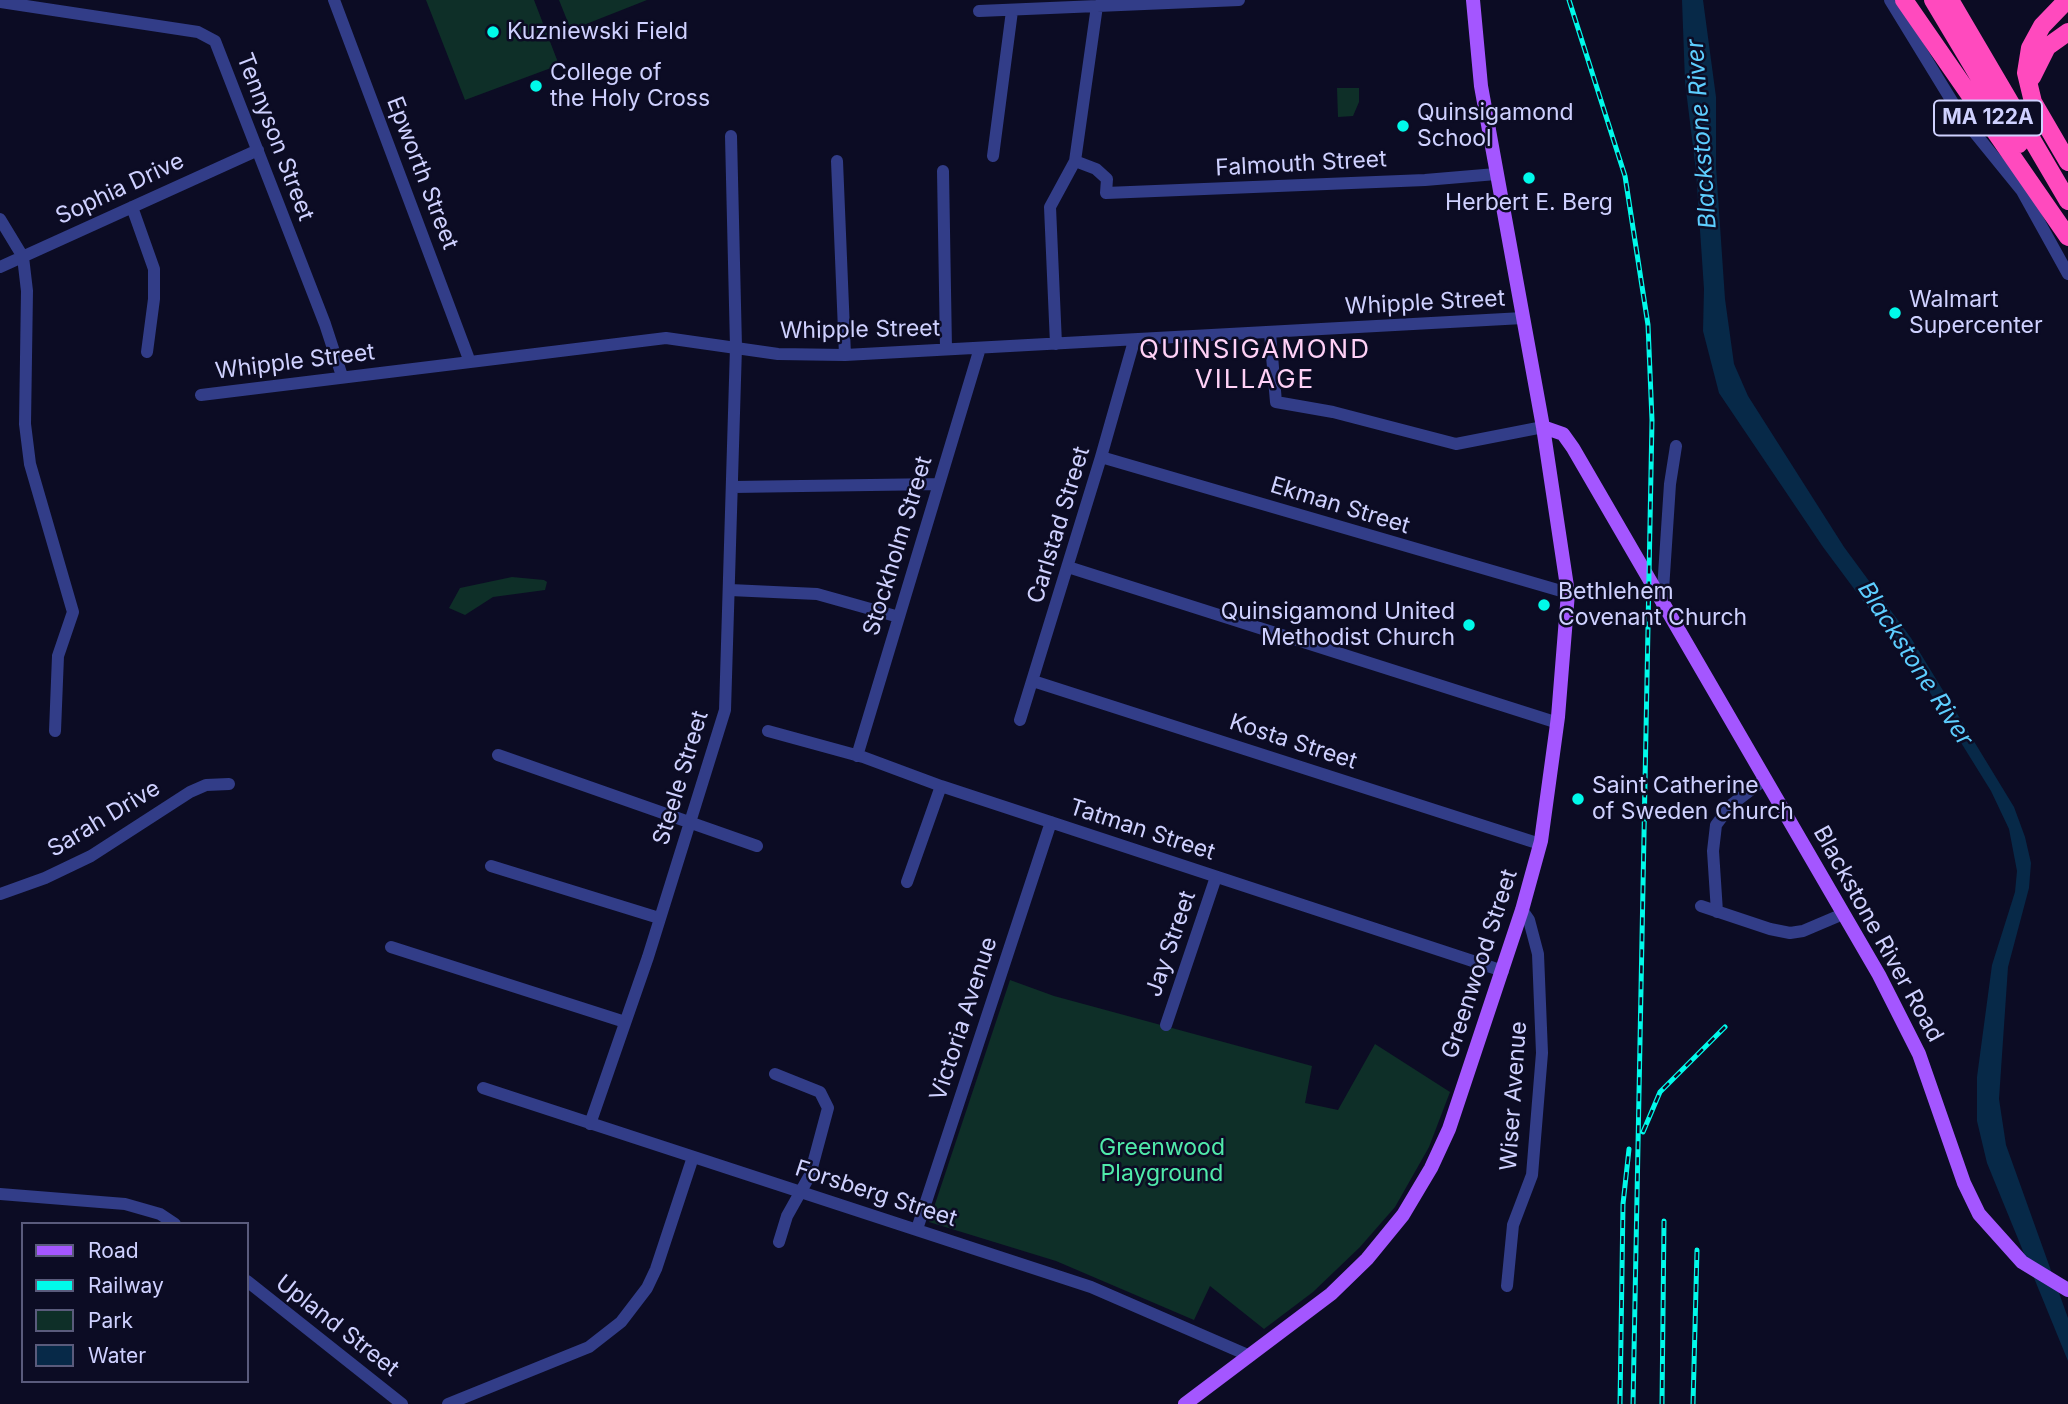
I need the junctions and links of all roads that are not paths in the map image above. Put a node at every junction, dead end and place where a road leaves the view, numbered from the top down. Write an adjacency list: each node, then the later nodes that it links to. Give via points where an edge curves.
1 (334, 0): 42 (street, Epworth Street)
2 (1239, 0): 9 (street)
3 (1473, 0): 24 (main road, via 1474,36)
4 (1889, 0): 32 (street, via 1961,116 2022,191)
5 (1904, 0): 29 (highway, MA 122A)
6 (1933, 0): 28 (highway)
7 (1950, 0): 25 (highway)
8 (2067, 0): 16 (highway, MA 122A, via 2042,26 2030,48 2026,66)
9 (1135, 1): 12 (street)
10 (0, 2): 18 (street, Tennyson Street, via 208,35 223,57)
11 (1041, 4): 12 (street); 14 (street)
12 (1097, 6): 21 (street)
13 (979, 11): 14 (street)
14 (1012, 11): 19 (street)
15 (2068, 32): 16 (highway, via 2054,39 2042,54)
16 (2029, 91): 22 (highway, MA 122A)
17 (731, 136): 37 (street, Steele Street)
18 (258, 150): 26 (street, Sophia Drive); 43 (street, Tennyson Street)
19 (993, 156)
20 (838, 161): 41 (street)
21 (1075, 161): 24 (street, Falmouth Street, via 1107,179 1107,193); 36 (street, via 1050,207)
22 (2068, 162)
23 (943, 171): 39 (street)
24 (1496, 174): 33 (main road)
25 (2068, 201)
26 (132, 207): 30 (street, Sophia Drive); 40 (street, via 154,268)
27 (0, 219): 30 (street)
28 (2068, 231)
29 (2068, 237)
30 (23, 257): 31 (street, Sophia Drive); 58 (street, via 27,291 25,424 30,464 73,612 58,656)
31 (0, 267)
32 (2068, 274)
33 (1523, 318): 34 (street, Whipple Street); 45 (main road)
34 (1270, 333): 35 (street, Whipple Street); 45 (street, via 1276,402 1456,444)
35 (1134, 341): 36 (street, Whipple Street); 47 (street, Carlstad Street)
36 (1056, 344): 38 (street, Whipple Street)
37 (736, 347): 41 (street, Whipple Street, via 778,354); 42 (street, Whipple Street, via 666,338); 49 (street, Steele Street)
38 (981, 348): 39 (street, Whipple Street); 48 (street, Stockholm Street)
39 (946, 349): 41 (street, Whipple Street)
40 (147, 352)
41 (845, 355)
42 (470, 362): 43 (street, Whipple Street)
43 (342, 376): 44 (street, Whipple Street)
44 (201, 395)
45 (1543, 427): 52 (main road, Greenwood Street); 53 (main road, Blackstone River Road, via 1563,434 1573,448)
46 (1676, 446): 53 (street)
47 (1101, 457): 50 (street, Carlstad Street); 52 (street, Ekman Street)
48 (939, 484): 49 (street); 54 (street, Stockholm Street)
49 (733, 487): 51 (street, Steele Street)
50 (1068, 567): 55 (street, Carlstad Street); 57 (street)
51 (730, 590): 54 (street, via 817,594); 65 (street, Steele Street, via 725,710)
52 (1568, 593): 57 (main road, Greenwood Street)
53 (1662, 606): 62 (main road, Blackstone River Road)
54 (899, 617): 61 (street, Stockholm Street)
55 (1033, 681): 56 (street, Carlstad Street); 67 (street, Kosta Street)
56 (1020, 720)
57 (1558, 723): 67 (main road, Greenwood Street)
58 (55, 731)
59 (768, 731): 61 (street, Tatman Street)
60 (498, 755): 65 (street)
61 (857, 756): 64 (street, Tatman Street)
62 (1764, 780): 75 (street, via 1731,806 1716,825); 76 (main road, Blackstone River Road)
63 (229, 783): 72 (street, Sarah Drive, via 190,792 91,856)
64 (941, 786): 66 (street, Tatman Street); 71 (street)
65 (690, 820): 68 (street); 77 (street, Steele Street)
66 (1051, 822): 70 (street, Tatman Street); 89 (street, Victoria Avenue)
67 (1540, 844): 74 (main road, Greenwood Street)
68 (757, 846)
69 (491, 866): 77 (street)
70 (1216, 877): 79 (street, Tatman Street); 81 (street, Jay Street)
71 (907, 883)
72 (0, 894)
73 (1701, 906): 75 (street)
74 (1522, 910): 79 (main road, Greenwood Street); 92 (street, Wiser Avenue, via 1538,954 1542,1053 1531,1175 1513,1225)
75 (1717, 912): 76 (street, via 1790,933)
76 (1843, 914): 93 (main road, Blackstone River Road, via 1919,1054 1964,1183 1988,1227 2022,1262)
77 (659, 918): 80 (street, Steele Street)
78 (391, 947): 80 (street)
79 (1503, 971): 94 (main road, Greenwood Street, via 1449,1129 1403,1215 1347,1279)
80 (625, 1022): 84 (street, Steele Street)
81 (1166, 1026)
82 (775, 1074): 86 (street, via 818,1090 828,1104 810,1175)
83 (483, 1088): 84 (street, Forsberg Street)
84 (590, 1124): 85 (street, Forsberg Street)
85 (693, 1157): 86 (street, Forsberg Street); 96 (street, via 656,1269 621,1322 589,1347)
86 (800, 1192): 89 (street, Forsberg Street); 90 (street)
87 (0, 1194): 88 (street, via 125,1204)
88 (172, 1222)
89 (918, 1229): 94 (street, Forsberg Street, via 1091,1287)
90 (779, 1242)
91 (248, 1282): 95 (street, Upland Street)
92 (1507, 1286)
93 (2068, 1290)
94 (1250, 1356): 97 (main road, Greenwood Street)
95 (402, 1404)
96 (448, 1404)
97 (1185, 1404)

